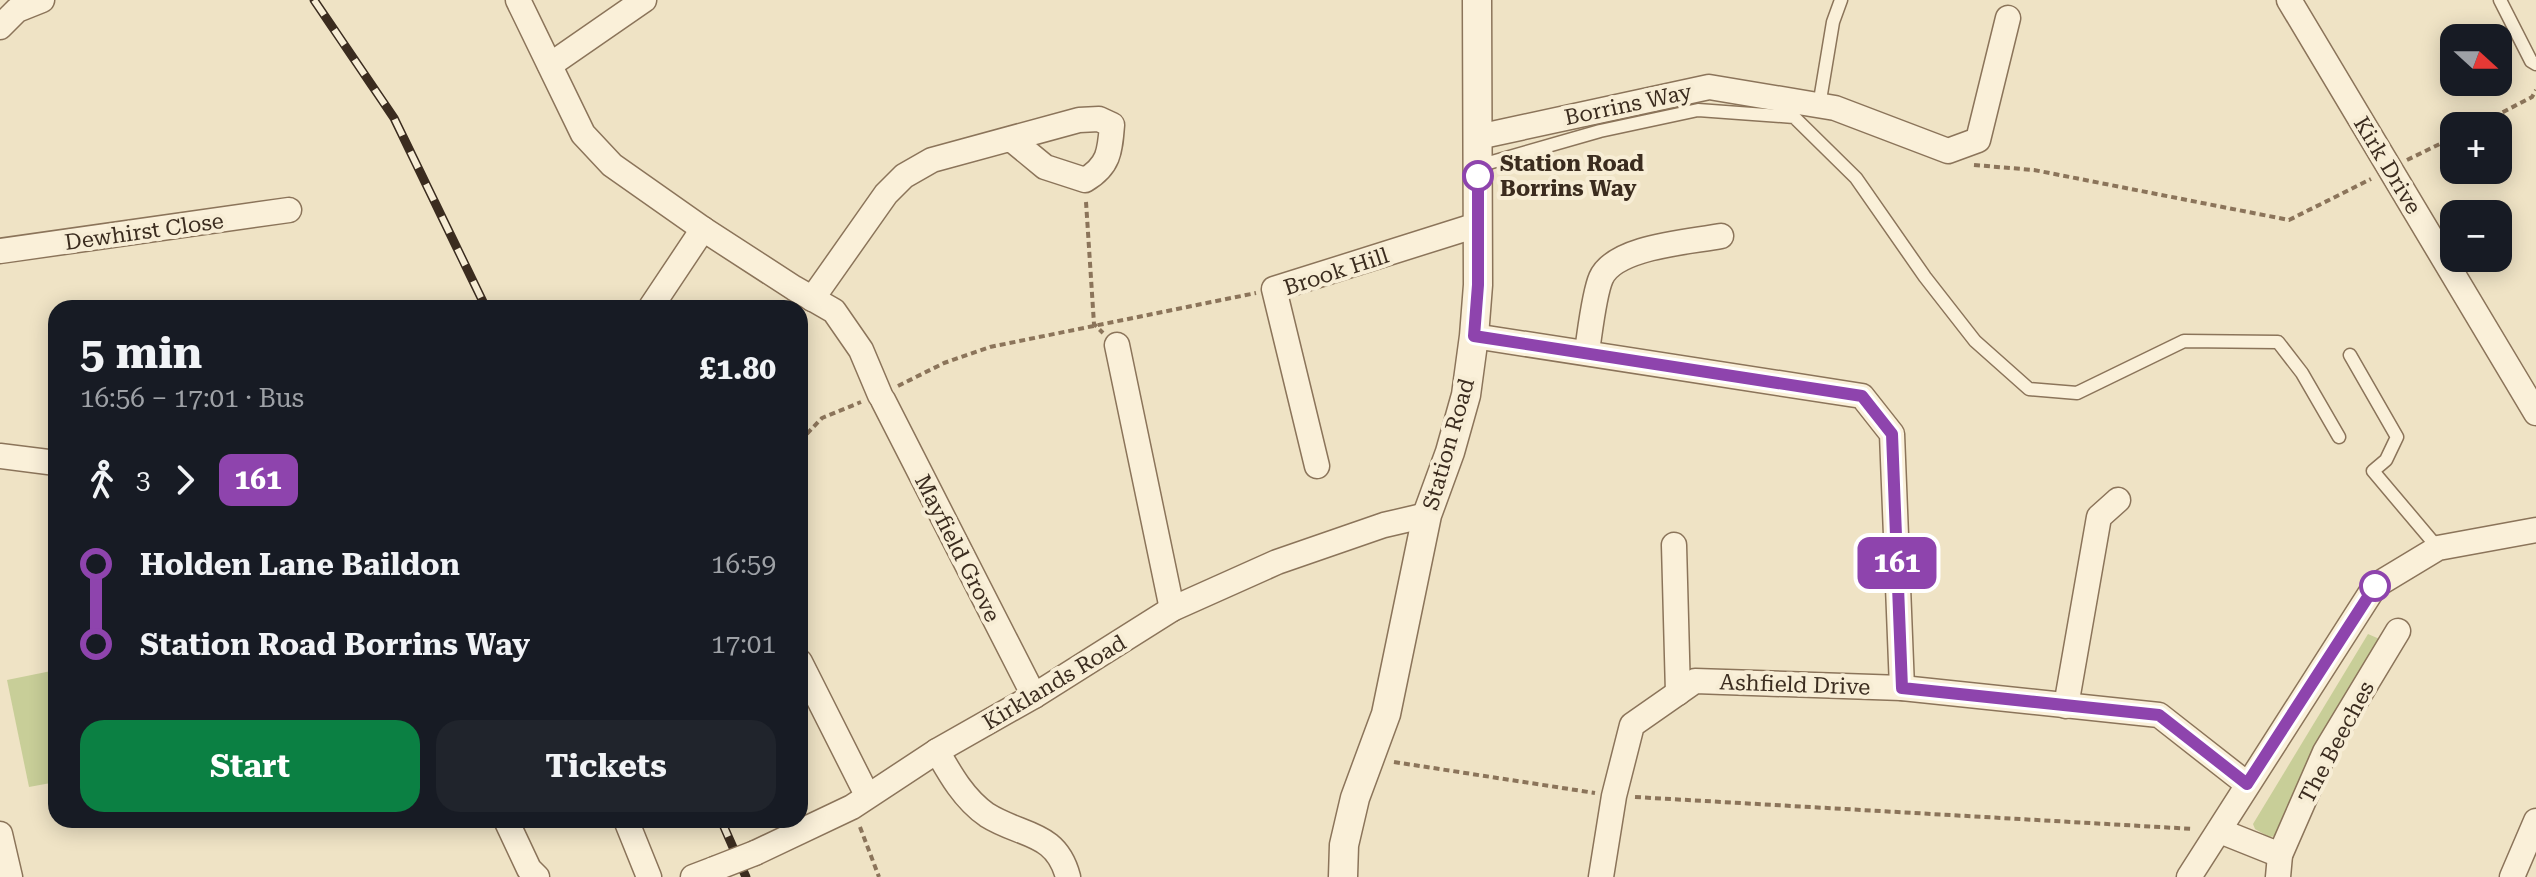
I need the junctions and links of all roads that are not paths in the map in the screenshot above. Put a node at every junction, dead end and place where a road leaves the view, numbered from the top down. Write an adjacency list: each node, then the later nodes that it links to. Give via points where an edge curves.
1 (42, 0): 9 (street, via 17,10)
2 (518, 0): 11 (street, Mayfield Grove)
3 (644, 0): 11 (street)
4 (1477, 0): 13 (street, Station Road)
5 (1841, 0): 12 (lane)
6 (2289, 0): 27 (street, Kirk Drive)
7 (2500, 0): 10 (lane)
8 (2008, 18): 12 (street, Borrins Way, via 1978,140 1948,151)
9 (0, 27)
10 (2536, 64)
11 (550, 65): 18 (street, Mayfield Grove, via 583,134 612,165)
12 (1819, 106): 13 (street, Borrins Way, via 1709,87)
13 (1478, 137): 15 (street, Station Road)
14 (1011, 139): 14 (street, via 1079,120 1116,118 1110,151 1099,172 1085,180 1045,167); 21 (street, via 932,160 904,176)
15 (1478, 166): 17 (street, Station Road); 28 (lane, via 1698,110 1794,117 1856,178 1975,341 2029,389 2077,393 2184,341 2278,342)
16 (289, 210): 20 (street, Dewhirst Close)
17 (1477, 225): 23 (street, Station Road); 31 (street, Brook Hill, via 1274,289)
18 (703, 229): 21 (street, Mayfield Grove); 22 (street)
19 (1721, 236): 25 (street, via 1615,260 1601,277)
20 (0, 251)
21 (812, 299): 42 (street, Mayfield Grove, via 834,311 861,350)
22 (656, 300)
23 (1474, 336): 25 (street); 33 (street, Station Road, via 1466,395)
24 (1117, 345): 37 (street)
25 (1587, 351): 40 (street, via 1862,396 1892,434)
26 (2350, 355): 36 (lane, via 2397,437 2386,460 2373,471)
27 (2536, 413)
28 (2339, 437)
29 (0, 456): 30 (street)
30 (48, 462)
31 (1317, 466)
32 (2118, 500): 43 (street, via 2099,517)
33 (1427, 515): 37 (street, Kirklands Road, via 1277,562); 60 (street, Station Road, via 1386,714 1344,845)
34 (2536, 530): 36 (street)
35 (1674, 545): 41 (street)
36 (2438, 548): 45 (street, via 2375,586)
37 (1172, 609): 42 (street, Kirklands Road)
38 (2398, 631): 54 (street, The Beeches, via 2325,752)
39 (808, 681): 46 (street)
40 (1902, 688): 41 (street, Ashfield Drive, via 1695,681); 43 (street, Ashfield Drive)
41 (1678, 693): 61 (street, Ashfield Drive, via 1632,725)
42 (1034, 696): 44 (street, Kirklands Road)
43 (2066, 706): 45 (street, Ashfield Drive, via 2159,715)
44 (937, 751): 46 (street, Kirklands Road); 59 (street, via 956,784 985,813 1053,847)
45 (2247, 784): 52 (street)
46 (860, 801): 48 (street, Kirklands Road, bridge)
47 (2535, 824): 63 (street)
48 (808, 827)
49 (510, 828): 57 (street)
50 (629, 828): 58 (street)
51 (805, 828): 55 (street, Kirklands Road, bridge)
52 (2220, 831): 54 (street, The Beeches); 62 (street)
53 (0, 834): 56 (street)
54 (2279, 866)
55 (703, 873)
56 (10, 877)
57 (537, 877)
58 (649, 877)
59 (1068, 877)
60 (1343, 877)
61 (1601, 877)
62 (2189, 877)
63 (2512, 877)

